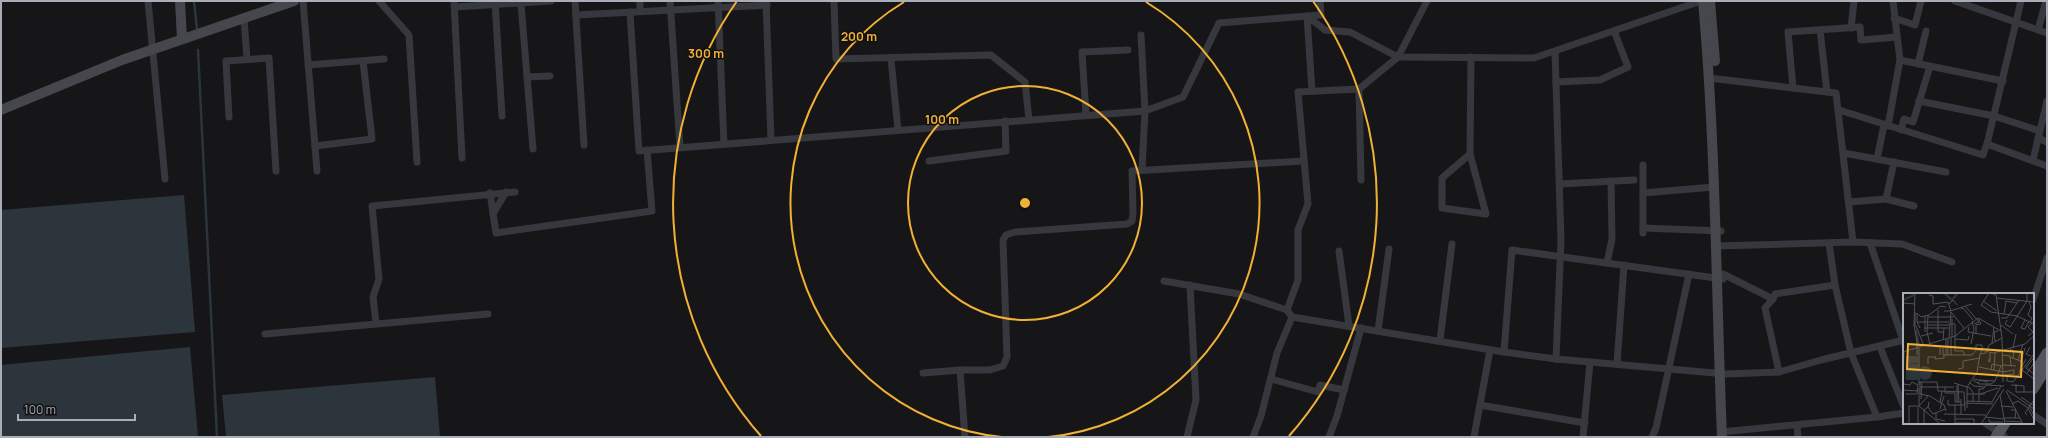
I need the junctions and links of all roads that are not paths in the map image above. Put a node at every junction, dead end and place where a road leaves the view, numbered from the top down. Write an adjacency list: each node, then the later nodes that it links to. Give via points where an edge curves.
1 (148, 1): 44 (street)
2 (180, 1): 43 (main road)
3 (294, 1): 24 (main road)
4 (303, 1): 55 (street)
5 (379, 1): 97 (street, via 409,36)
6 (551, 1): 22 (street)
7 (576, 1): 30 (street)
8 (640, 1): 28 (street)
9 (670, 1): 27 (street)
10 (834, 1): 51 (street, via 836,59)
11 (1320, 1): 31 (street, via 1321,15)
12 (1427, 1): 47 (street)
13 (1702, 1): 38 (street); 59 (main road)
14 (1710, 1): 59 (main road)
15 (1854, 1): 35 (street)
16 (1893, 1): 33 (street)
17 (1921, 1): 33 (street, via 1915,24)
18 (1955, 1): 34 (street)
19 (2021, 1): 34 (street)
20 (2046, 1): 37 (street)
21 (496, 3): 22 (street); 25 (street); 72 (street)
22 (526, 3): 58 (street)
23 (767, 3): 26 (street); 81 (street)
24 (277, 4): 32 (main road)
25 (454, 4): 92 (street)
26 (718, 4): 27 (street); 83 (street)
27 (670, 9): 28 (street); 87 (street)
28 (640, 11): 29 (street)
29 (630, 12): 30 (street); 89 (street, via 639,151)
30 (576, 15): 85 (street)
31 (1307, 16): 47 (street, via 1325,30 1350,32); 64 (street); 70 (street, via 1219,23 1183,97)
32 (244, 18): 43 (main road); 49 (street)
33 (1894, 18): 42 (street)
34 (2016, 22): 37 (street); 60 (street)
35 (1851, 28): 36 (street); 42 (street, via 1860,27 1861,40)
36 (1820, 30): 62 (street, via 1788,32); 65 (street)
37 (2038, 30): 40 (street)
38 (1614, 31): 46 (street); 61 (street, via 1628,67 1600,80)
39 (1926, 31): 54 (street)
40 (2047, 33)
41 (1141, 35): 70 (street)
42 (1897, 37): 52 (street)
43 (182, 39): 44 (main road)
44 (151, 50): 68 (main road); 105 (street)
45 (1128, 50): 71 (street, via 1082,52)
46 (1555, 52): 48 (street, via 1534,58); 61 (street)
47 (1398, 57): 48 (street); 63 (street)
48 (1471, 57): 91 (street)
49 (247, 59): 74 (street, via 226,60); 103 (street, via 269,58)
50 (384, 59): 53 (street)
51 (891, 59): 75 (street, via 991,55 1025,82); 78 (street)
52 (1900, 60): 54 (street); 77 (street)
53 (363, 61): 55 (street); 86 (street, via 372,139)
54 (1918, 64): 56 (street)
55 (308, 65): 86 (street)
56 (1930, 66): 60 (street); 66 (street)
57 (550, 76): 58 (street)
58 (527, 77): 88 (street)
59 (1712, 78): 62 (street); 110 (main road); 119 (main road)
60 (2003, 81): 73 (street)
61 (1556, 82): 109 (street)
62 (1794, 88): 65 (street)
63 (1359, 89): 64 (street); 106 (street)
64 (1312, 91): 96 (street, via 1298,92)
65 (1827, 92): 69 (street, via 1836,93)
66 (1919, 101): 73 (street); 79 (street, via 1913,122 1904,120)
67 (2047, 101): 80 (street)
68 (1, 110)
69 (1839, 110): 77 (street); 90 (street)
70 (1145, 111): 71 (street); 101 (street)
71 (1086, 115): 75 (street)
72 (502, 116)
73 (1994, 116): 80 (street); 84 (street)
74 (229, 118)
75 (1029, 120): 76 (street)
76 (1005, 121): 78 (street); 95 (street, via 1006,151)
77 (1886, 126): 79 (street); 93 (street)
78 (898, 130): 81 (street)
79 (1901, 130): 84 (street, via 1983,155)
80 (2039, 134): 82 (street); 94 (street)
81 (771, 140): 83 (street)
82 (2047, 142)
83 (724, 144): 87 (street)
84 (1987, 144): 94 (street)
85 (584, 145)
86 (315, 146): 102 (street)
87 (680, 147): 89 (street)
88 (533, 149)
89 (647, 150): 118 (street, via 652,211 496,233)
90 (1844, 153): 93 (street); 116 (street)
91 (1470, 154): 91 (street, via 1478,184 1486,214 1442,208 1442,178)
92 (462, 158)
93 (1877, 159): 98 (street)
94 (2032, 160): 100 (street)
95 (929, 161)
96 (1304, 161): 101 (street); 139 (street, via 1308,204 1298,230 1298,280)
97 (417, 162)
98 (1894, 162): 104 (street); 115 (street)
99 (1643, 165): 114 (street)
100 (2047, 166)
101 (1142, 169): 158 (street, via 1132,171 1133,213 1132,221 1127,224 1016,232 1006,235 1003,240 1006,363 990,370)
102 (317, 171)
103 (276, 172)
104 (1946, 172)
105 (165, 179)
106 (1361, 180)
107 (1634, 180): 108 (street)
108 (1611, 181): 109 (street); 130 (street, via 1612,239)
109 (1560, 184): 127 (street)
110 (1714, 187): 114 (street); 119 (main road)
111 (506, 192): 112 (street); 113 (street); 118 (street)
112 (515, 192)
113 (490, 193): 118 (street); 142 (street, via 372,206 379,279 373,297)
114 (1643, 193): 119 (street, via 1643,230)
115 (1886, 200): 116 (street); 117 (street)
116 (1849, 202): 120 (street)
117 (1914, 206)
118 (493, 214)
119 (1718, 231): 124 (main road)
120 (1853, 242): 121 (street); 122 (street)
121 (1829, 243): 124 (street); 136 (street)
122 (1870, 243): 129 (street, via 1902,244); 148 (street)
123 (1452, 244): 147 (street)
124 (1719, 246): 133 (main road)
125 (1389, 249): 145 (street)
126 (1339, 250): 143 (street)
127 (1561, 257): 130 (street); 151 (street, via 1512,250); 154 (street)
128 (2047, 258): 137 (street)
129 (1952, 262)
130 (1607, 263): 131 (street)
131 (1624, 265): 132 (street); 156 (street)
132 (1689, 274): 133 (street); 157 (street)
133 (1721, 277): 138 (street); 162 (main road)
134 (1164, 281): 135 (street)
135 (1190, 285): 139 (street, via 1239,294); 179 (street, via 1196,400)
136 (1835, 285): 138 (street, via 1775,294); 152 (street)
137 (2034, 297)
138 (1773, 299): 159 (street, via 1765,308)
139 (1287, 310): 141 (street)
140 (488, 314): 142 (street)
141 (1292, 317): 143 (street); 163 (street, via 1277,353)
142 (376, 323): 146 (street)
143 (1349, 326): 144 (street)
144 (1361, 328): 145 (street); 165 (street)
145 (1378, 331): 147 (street)
146 (265, 334)
147 (1440, 340): 150 (street)
148 (1903, 341): 149 (street)
149 (1880, 347): 152 (street); 166 (street)
150 (1490, 350): 151 (street); 167 (street)
151 (1504, 352): 154 (street)
152 (1851, 353): 159 (street); 170 (street)
153 (2047, 353): 160 (main road)
154 (1556, 359): 155 (street)
155 (1590, 362): 156 (street); 171 (street)
156 (1617, 364): 157 (street)
157 (1669, 368): 162 (street); 184 (street)
158 (960, 370): 161 (street); 178 (street)
159 (1779, 372): 162 (street)
160 (2038, 372): 164 (main road)
161 (923, 373)
162 (1723, 373): 177 (main road)
163 (1271, 379): 165 (street, via 1318,392 1320,385); 180 (street)
164 (2034, 386)
165 (1344, 390): 181 (street)
166 (1903, 404)
167 (1480, 405): 171 (street); 182 (street)
168 (1903, 412): 170 (street)
169 (2034, 416): 174 (street)
170 (1877, 417): 175 (street)
171 (1584, 423): 183 (street)
172 (1987, 424): 176 (street)
173 (2011, 424): 176 (main road)
174 (2047, 424)
175 (1797, 425): 177 (street); 185 (street)
176 (2002, 433)
177 (1725, 434)
178 (965, 437)
179 (1187, 437)
180 (1253, 437)
181 (1329, 437)
182 (1474, 437)
183 (1583, 437)
184 (1652, 437)
185 (1798, 437)

